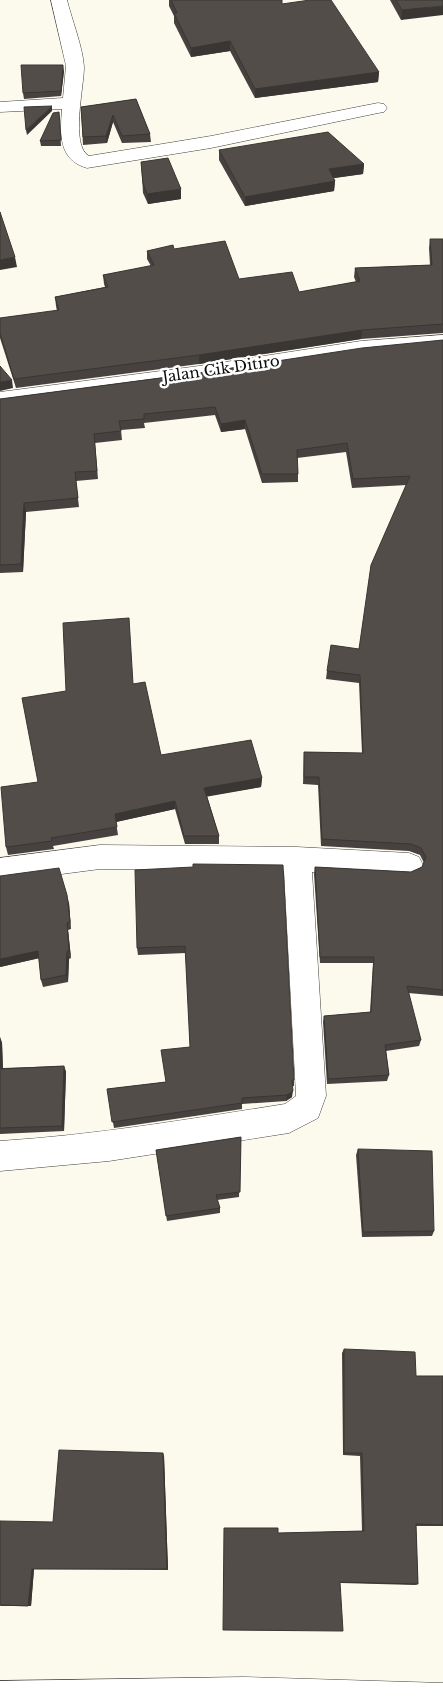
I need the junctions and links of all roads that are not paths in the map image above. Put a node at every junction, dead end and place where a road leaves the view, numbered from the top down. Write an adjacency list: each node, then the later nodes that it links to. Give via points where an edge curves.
1 (59, 0): 2 (street, via 75,66)
2 (72, 103): 3 (street); 4 (street, via 70,147 75,155 87,162 211,142)
3 (0, 107)
4 (378, 108)
5 (443, 342): 6 (street, Jalan Cik Ditiro, via 361,348)
6 (0, 399)
7 (297, 859): 8 (street); 9 (street, via 100,857); 10 (street, via 311,1096 307,1108 289,1118 126,1143)
8 (409, 865)
9 (0, 870)
10 (0, 1156)
11 (0, 1700): 12 (street)
12 (244, 1701): 13 (street)
13 (443, 1702)

